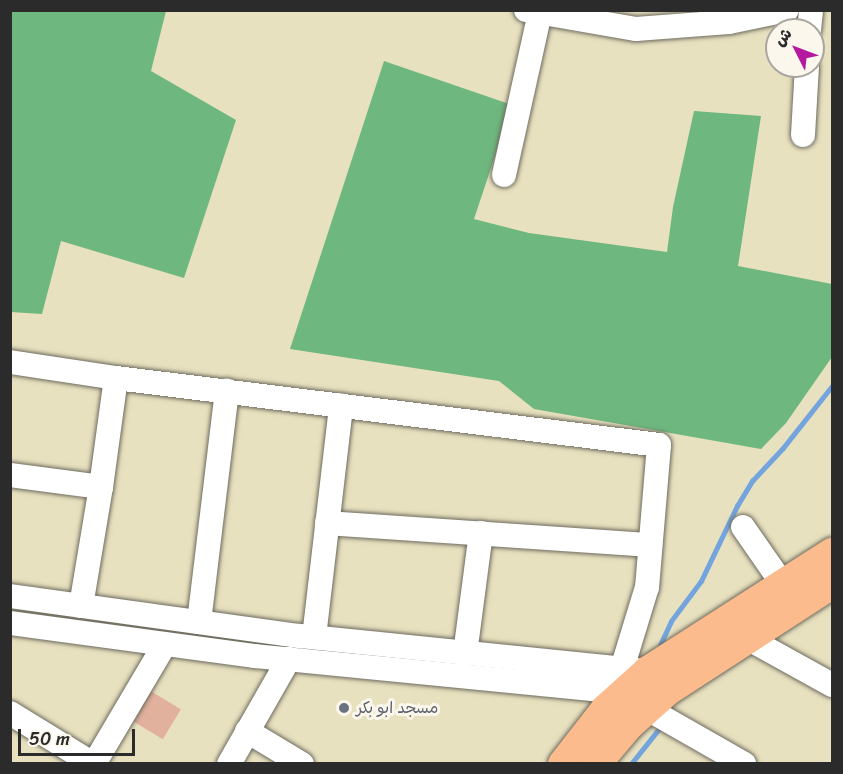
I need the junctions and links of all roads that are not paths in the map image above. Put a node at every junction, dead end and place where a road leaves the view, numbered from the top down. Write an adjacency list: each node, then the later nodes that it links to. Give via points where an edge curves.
1 (787, 10): 3 (street, via 729,22)
2 (533, 11): 3 (street); 6 (street)
3 (638, 20)
4 (806, 78): 5 (street)
5 (803, 135)
6 (504, 175)
7 (10, 362): 8 (street)
8 (116, 378): 9 (street); 12 (street)
9 (227, 391): 10 (street); 22 (street)
10 (341, 406): 13 (street); 16 (street, via 659,445)
11 (10, 475): 12 (street)
12 (101, 487): 21 (street)
13 (327, 523): 15 (street); 25 (street)
14 (743, 527): 19 (street)
15 (481, 533): 16 (street); 28 (street)
16 (650, 545): 32 (street)
17 (832, 553): 19 (main road)
18 (832, 584): 26 (main road)
19 (784, 586): 32 (main road)
20 (16, 597): 21 (street); 23 (street)
21 (81, 606): 22 (street)
22 (198, 622): 24 (street)
23 (14, 624): 27 (street)
24 (258, 630): 25 (street); 29 (street)
25 (314, 637): 31 (street)
26 (749, 639): 32 (main road, via 691,674); 33 (street)
27 (165, 644): 29 (street); 36 (street)
28 (465, 654): 31 (street); 32 (street)
29 (255, 656): 30 (street)
30 (289, 659): 31 (street); 35 (street)
31 (431, 661): 32 (street)
32 (635, 685): 39 (main road, via 584,734); 40 (main road); 41 (street)
33 (832, 685)
34 (10, 713): 36 (street)
35 (247, 731): 37 (street); 38 (street)
36 (93, 764)
37 (229, 764)
38 (302, 764)
39 (564, 764)
40 (596, 764)
41 (744, 764)

